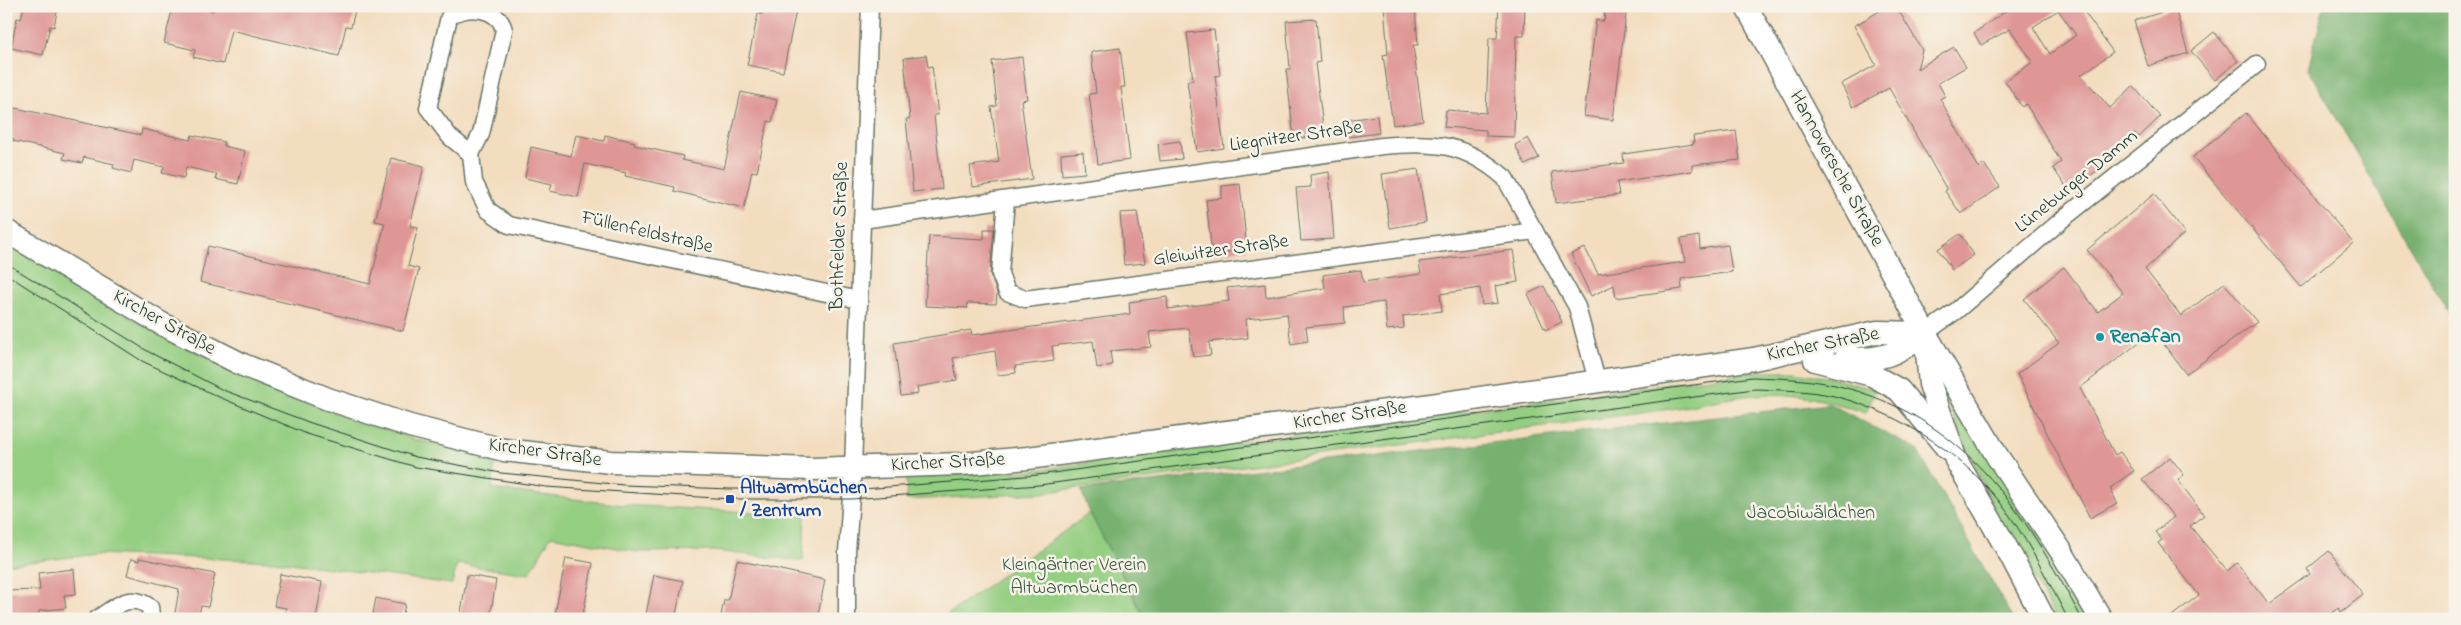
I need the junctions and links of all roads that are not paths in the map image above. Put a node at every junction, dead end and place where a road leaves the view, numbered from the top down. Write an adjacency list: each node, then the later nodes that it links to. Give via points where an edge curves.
1 (870, 6): 6 (street, Bothfelder Straße)
2 (1746, 6): 10 (main road, Hannoversche Straße)
3 (2257, 64): 10 (street, Lüneburger Damm)
4 (470, 154): 4 (street, via 481,134 504,30 496,14 470,9 457,10 449,17 428,108 450,137); 9 (street, Füllenfeldstraße, via 474,182 488,210 509,224)
5 (1006, 200): 6 (street, Liegnitzer Straße); 8 (street, Liegnitzer Straße, via 1382,146 1443,144 1470,153 1505,178); 8 (street, Gleiwitzer Straße, via 1000,274 1007,292 1025,299)
6 (862, 220): 9 (street, Bothfelder Straße)
7 (6, 231): 15 (main road, Kircher Straße, via 162,324 243,365 328,399 410,426 504,450 611,462 731,468)
8 (1535, 231): 13 (street, Liegnitzer Straße, via 1577,307)
9 (859, 300): 15 (street, Bothfelder Straße)
10 (1925, 333): 11 (main road, Kircher Straße, via 1878,332); 12 (main road, Kircher Straße, via 1906,348 1883,358); 14 (main road, Hannoversche Straße, via 1930,384); 21 (main road, Hannoversche Straße, via 1997,456 2061,551)
11 (1754, 359): 12 (main road, Kircher Straße); 13 (main road, Kircher Straße)
12 (1815, 360): 14 (main road, Kircher Straße, via 1872,375 1899,390)
13 (1597, 381): 15 (main road, Kircher Straße, via 1028,458)
14 (1956, 460): 20 (main road, Hannoversche Straße)
15 (853, 468): 19 (street, Bothfelder Straße, via 847,552)
16 (119, 613): 17 (street); 18 (street, via 130,599 140,600 150,607)
17 (97, 619)
18 (148, 619)
19 (847, 619)
20 (2044, 619)
21 (2101, 619)

